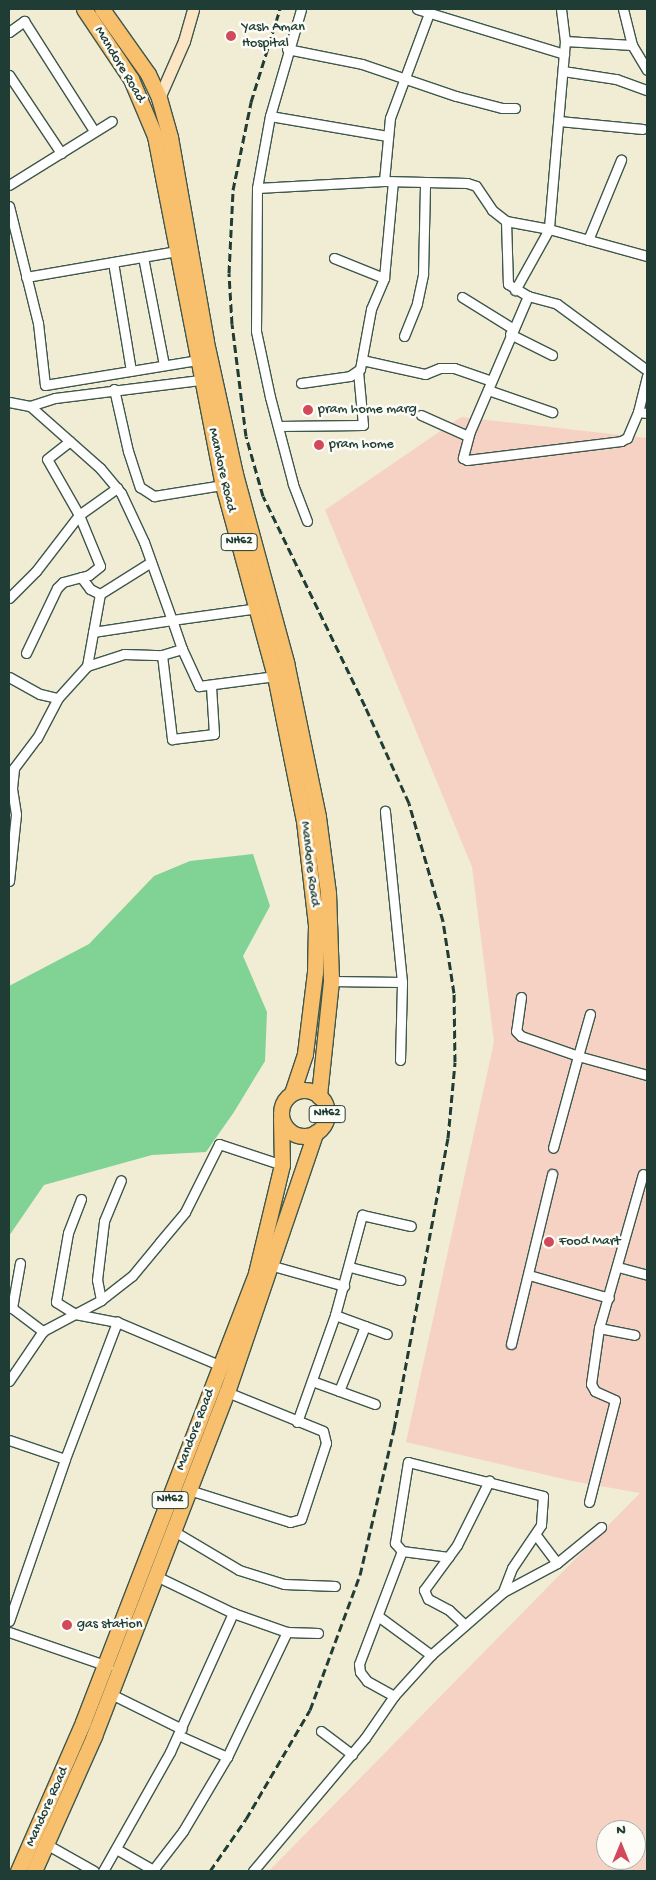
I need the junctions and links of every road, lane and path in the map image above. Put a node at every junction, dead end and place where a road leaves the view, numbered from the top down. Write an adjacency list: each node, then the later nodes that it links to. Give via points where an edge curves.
1 (84, 9): 37 (highway, Mandore Road / NH62, via 118,59 145,108 155,136)
2 (102, 9): 19 (highway, Mandore Road / NH62, via 136,56)
3 (193, 9): 19 (main road, via 184,41)
4 (300, 9): 12 (street)
5 (417, 9): 8 (street)
6 (561, 9): 10 (street)
7 (623, 9): 11 (street)
8 (429, 13): 13 (street); 17 (street)
9 (9, 32): 25 (street, via 24,21)
10 (565, 41): 11 (street); 13 (street)
11 (632, 44): 14 (street)
12 (287, 49): 17 (street); 21 (street)
13 (564, 54): 15 (street)
14 (646, 67)
15 (563, 71): 18 (street, via 616,79); 23 (street)
16 (9, 74): 27 (street)
17 (405, 77): 20 (street, via 456,96 502,108); 26 (street)
18 (647, 90)
19 (160, 98): 91 (highway, Mandore Road / NH62, via 179,176 206,342 235,474 286,662 318,817 328,893)
20 (515, 108)
21 (270, 116): 26 (street); 32 (street)
22 (112, 121): 25 (street)
23 (559, 122): 24 (street); 35 (street)
24 (643, 129)
25 (94, 131): 27 (street)
26 (387, 136): 29 (street)
27 (61, 153): 31 (street)
28 (621, 160): 36 (street)
29 (389, 181): 30 (street); 32 (street); 43 (street)
30 (425, 182): 34 (street, via 476,186 492,210); 48 (street, via 423,274 418,303)
31 (9, 185)
32 (257, 188): 67 (street, via 256,331)
33 (9, 206): 42 (street)
34 (506, 221): 35 (street); 44 (street, via 505,270 508,284)
35 (549, 229): 36 (street); 44 (street)
36 (588, 240): 38 (street)
37 (178, 251): 39 (street); 50 (highway, Mandore Road / NH62)
38 (647, 256)
39 (143, 257): 41 (street); 52 (street)
40 (334, 258): 43 (street)
41 (112, 262): 42 (street); 54 (street)
42 (26, 277): 54 (street, via 38,323 45,385)
43 (384, 278): 51 (street, via 369,316)
44 (515, 290): 45 (street)
45 (528, 296): 47 (street); 53 (street, via 557,304)
46 (462, 297): 47 (street)
47 (511, 331): 49 (street); 58 (street)
48 (404, 336)
49 (552, 355)
50 (197, 360): 52 (street); 57 (highway, Mandore Road / NH62)
51 (362, 360): 55 (street); 58 (street, via 425,374 440,368 454,368)
52 (164, 365): 54 (street)
53 (647, 370)
54 (131, 371)
55 (358, 371): 59 (street, via 350,376); 67 (street, via 363,425)
56 (647, 376): 65 (street)
57 (200, 380): 60 (street); 70 (highway, Mandore Road / NH62)
58 (491, 381): 61 (street)
59 (301, 384)
60 (114, 389): 63 (street, via 55,398); 70 (street, via 140,487 154,496)
61 (488, 390): 64 (street); 68 (street)
62 (10, 398): 63 (street)
63 (30, 406): 69 (street)
64 (552, 412)
65 (643, 413): 68 (street, via 626,438 605,444 468,460 462,453)
66 (421, 415): 68 (street)
67 (278, 426): 73 (street, via 293,484)
68 (468, 436)
69 (70, 441): 71 (street); 72 (street, via 47,459)
70 (223, 484): 78 (highway, Mandore Road / NH62)
71 (117, 488): 72 (street); 74 (street)
72 (79, 515): 75 (street, via 100,566 97,571); 77 (street, via 36,571)
73 (307, 521)
74 (151, 562): 76 (street); 79 (street)
75 (81, 577): 76 (street, via 90,589); 82 (street, via 63,582 57,588)
76 (100, 594): 80 (street)
77 (9, 598)
78 (258, 608): 79 (street); 85 (highway, Mandore Road / NH62)
79 (172, 620): 80 (street); 81 (street)
80 (93, 632): 84 (street)
81 (182, 649): 83 (street); 87 (street, via 199,686)
82 (26, 654)
83 (162, 655): 84 (street, via 124,654); 87 (street, via 172,739 214,734)
84 (87, 666): 88 (street)
85 (275, 676): 87 (street); 98 (highway, Mandore Road / NH62, via 304,821 316,925 312,1010 304,1054)
86 (9, 677): 88 (street, via 30,690)
87 (211, 686)
88 (58, 698): 90 (street, via 37,738 14,768 12,788 16,814)
89 (384, 811): 92 (street)
90 (9, 880)
91 (332, 980): 92 (street); 99 (highway, Mandore Road / NH62)
92 (402, 982): 96 (street)
93 (521, 997): 95 (street, via 516,1031 520,1036)
94 (590, 1014): 95 (street)
95 (578, 1056): 97 (street); 102 (street)
96 (400, 1060)
97 (647, 1075)
98 (292, 1093): 99 (highway, NH62, via 306,1090); 100 (highway, NH62, via 282,1104)
99 (319, 1096): 101 (highway, NH62, via 327,1115)
100 (281, 1119): 101 (highway, NH62, via 295,1134); 103 (highway, Mandore Road / NH62)
101 (315, 1133): 110 (highway, Mandore Road / NH62)
102 (553, 1148)
103 (282, 1165): 118 (street, via 219,1144 185,1212 132,1276); 129 (highway, Mandore Road / NH62, via 256,1273)
104 (552, 1174): 113 (street)
105 (643, 1174): 112 (street)
106 (122, 1180): 118 (street, via 104,1221 97,1280)
107 (81, 1199): 119 (street, via 68,1233 56,1302)
108 (412, 1226): 111 (street, via 362,1215)
109 (20, 1264): 124 (street, via 12,1308)
110 (272, 1266): 116 (street); 133 (highway, Mandore Road / NH62)
111 (350, 1266): 115 (street); 116 (street)
112 (618, 1267): 114 (street); 117 (street)
113 (529, 1275): 117 (street); 127 (street)
114 (647, 1275)
115 (400, 1280)
116 (344, 1286): 120 (street)
117 (609, 1298): 123 (street)
118 (101, 1300): 119 (street)
119 (75, 1314): 121 (street); 124 (street)
120 (335, 1315): 122 (street); 130 (street)
121 (117, 1322): 129 (street); 137 (street)
122 (365, 1326): 125 (street); 132 (street)
123 (599, 1328): 126 (street); 140 (street, via 591,1384 595,1391 615,1400)
124 (43, 1331): 128 (street)
125 (387, 1334)
126 (634, 1336)
127 (511, 1344)
128 (13, 1362): 131 (street)
129 (221, 1366): 158 (highway, Mandore Road / NH62)
130 (312, 1381): 132 (street); 135 (street)
131 (9, 1382)
132 (339, 1391): 134 (street)
133 (227, 1392): 135 (street); 139 (highway, Mandore Road / NH62)
134 (375, 1404)
135 (297, 1422): 139 (street, via 323,1431 326,1437 302,1519 290,1522)
136 (9, 1440): 137 (street)
137 (65, 1459): 152 (street)
138 (489, 1481): 143 (street, via 544,1496 540,1525); 144 (street, via 408,1462 395,1543); 145 (street)
139 (189, 1490): 142 (highway, Mandore Road / NH62)
140 (589, 1502)
141 (601, 1527): 146 (street)
142 (172, 1530): 147 (highway, Mandore Road / NH62); 148 (street, via 239,1570 284,1584)
143 (535, 1534): 146 (street); 149 (street, via 512,1568)
144 (402, 1551): 145 (street); 151 (street)
145 (449, 1557): 153 (street, via 424,1590 424,1595)
146 (557, 1563): 149 (street)
147 (156, 1576): 150 (street); 158 (highway, Mandore Road / NH62)
148 (334, 1586)
149 (503, 1592): 153 (street)
150 (233, 1613): 155 (street); 162 (street)
151 (378, 1616): 157 (street); 160 (street, via 359,1669 367,1680)
152 (9, 1621)
153 (465, 1625): 157 (street)
154 (9, 1632): 158 (street)
155 (287, 1632): 156 (street); 164 (street)
156 (318, 1633)
157 (431, 1655): 160 (street)
158 (112, 1668): 159 (highway, Mandore Road / NH62); 167 (highway, Mandore Road / NH62)
159 (110, 1693): 162 (street); 165 (highway, Mandore Road / NH62)
160 (394, 1696): 163 (street)
161 (321, 1731): 163 (street)
162 (180, 1732): 164 (street); 166 (street)
163 (352, 1754): 172 (street)
164 (228, 1757): 171 (street, via 183,1831)
165 (46, 1844): 168 (highway, Mandore Road / NH62); 169 (street)
166 (118, 1850): 170 (street); 171 (street)
167 (18, 1871)
168 (34, 1871)
169 (94, 1871)
170 (103, 1871)
171 (154, 1871)
172 (253, 1871)

